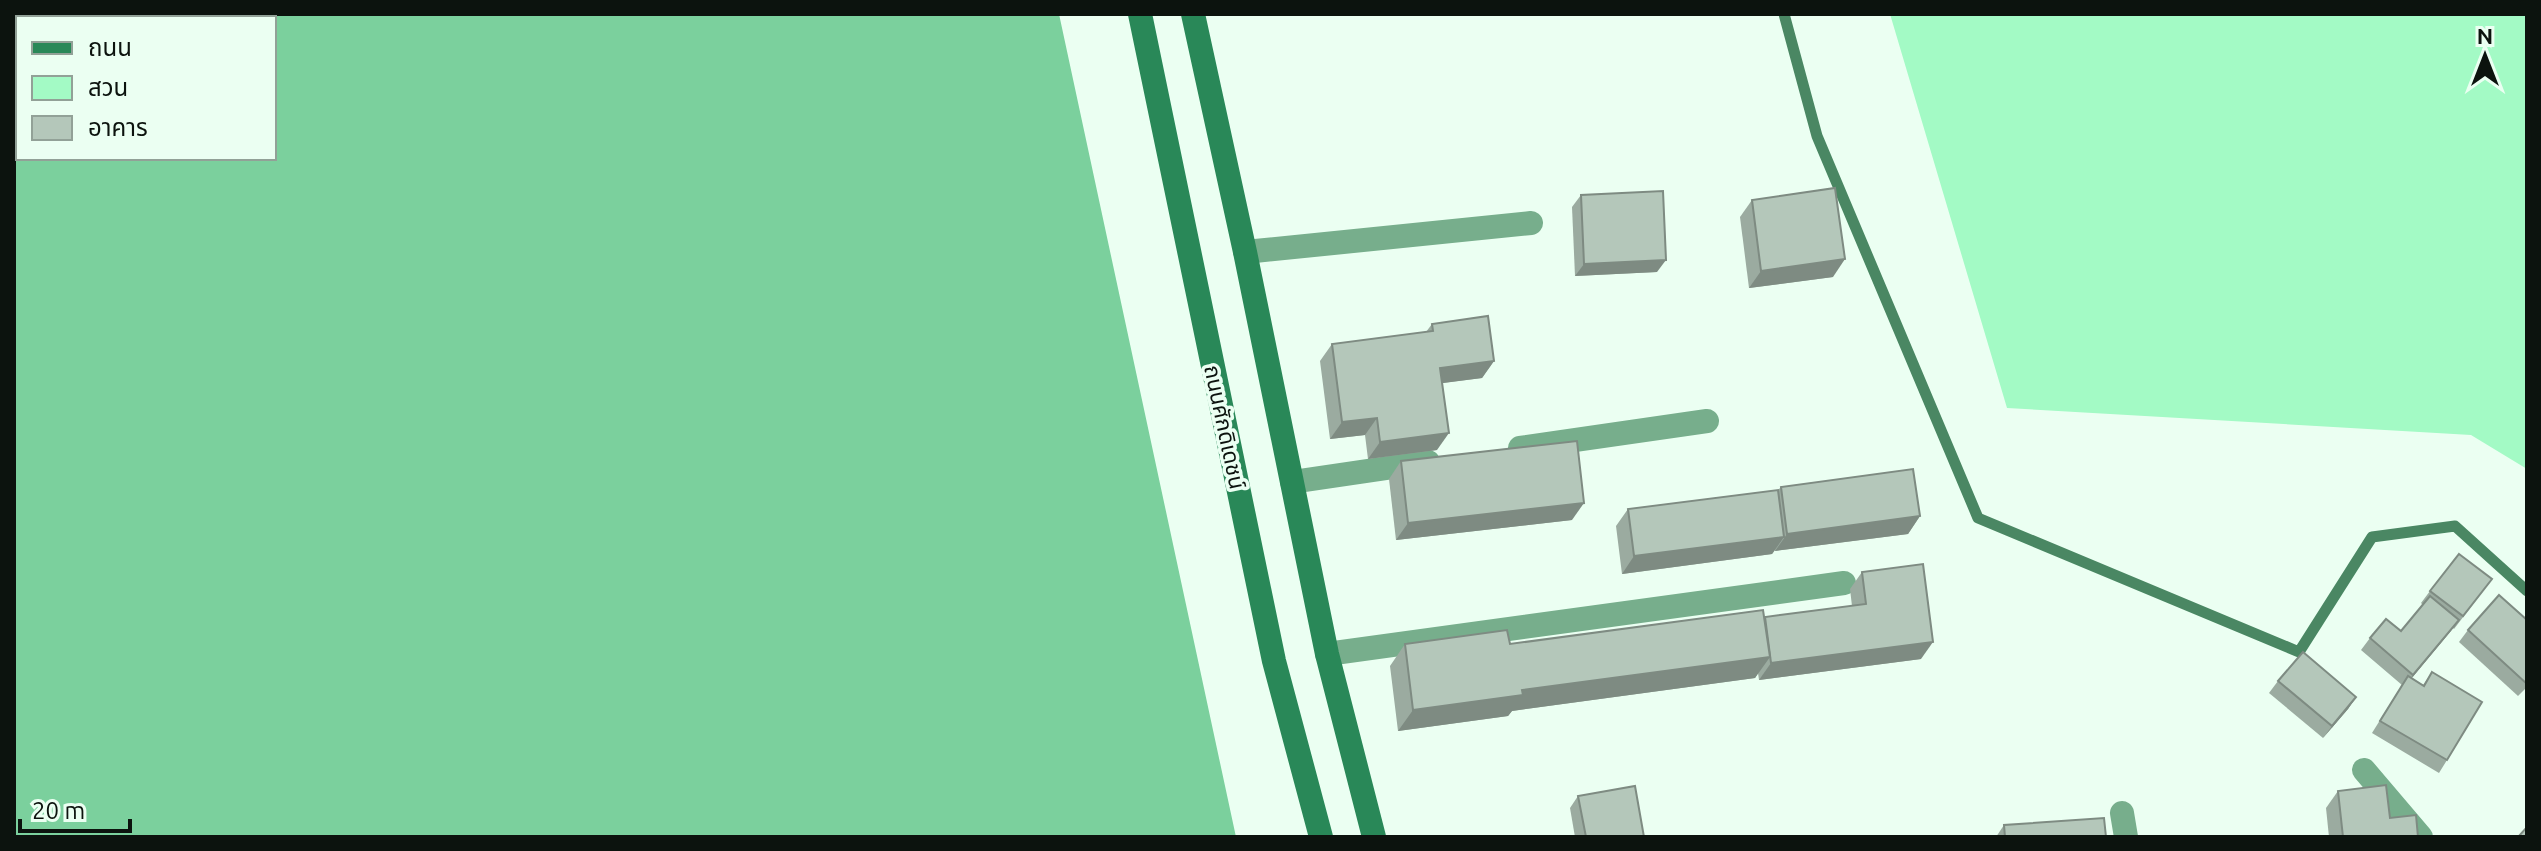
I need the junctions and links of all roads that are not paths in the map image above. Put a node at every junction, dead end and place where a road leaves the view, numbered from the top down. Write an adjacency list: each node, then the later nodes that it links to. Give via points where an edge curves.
1 (1140, 14): 12 (main road, ถนนศักดิเดชน์, via 1274,661)
2 (1193, 14): 4 (main road)
3 (1531, 223): 4 (street)
4 (1245, 252): 8 (main road)
5 (1707, 421): 6 (street)
6 (1492, 453)
7 (1446, 459): 8 (street)
8 (1292, 482): 10 (main road)
9 (1844, 583): 10 (street)
10 (1327, 654): 13 (main road)
11 (2364, 770): 14 (street)
12 (1321, 837)
13 (1374, 837)
14 (2421, 837)

